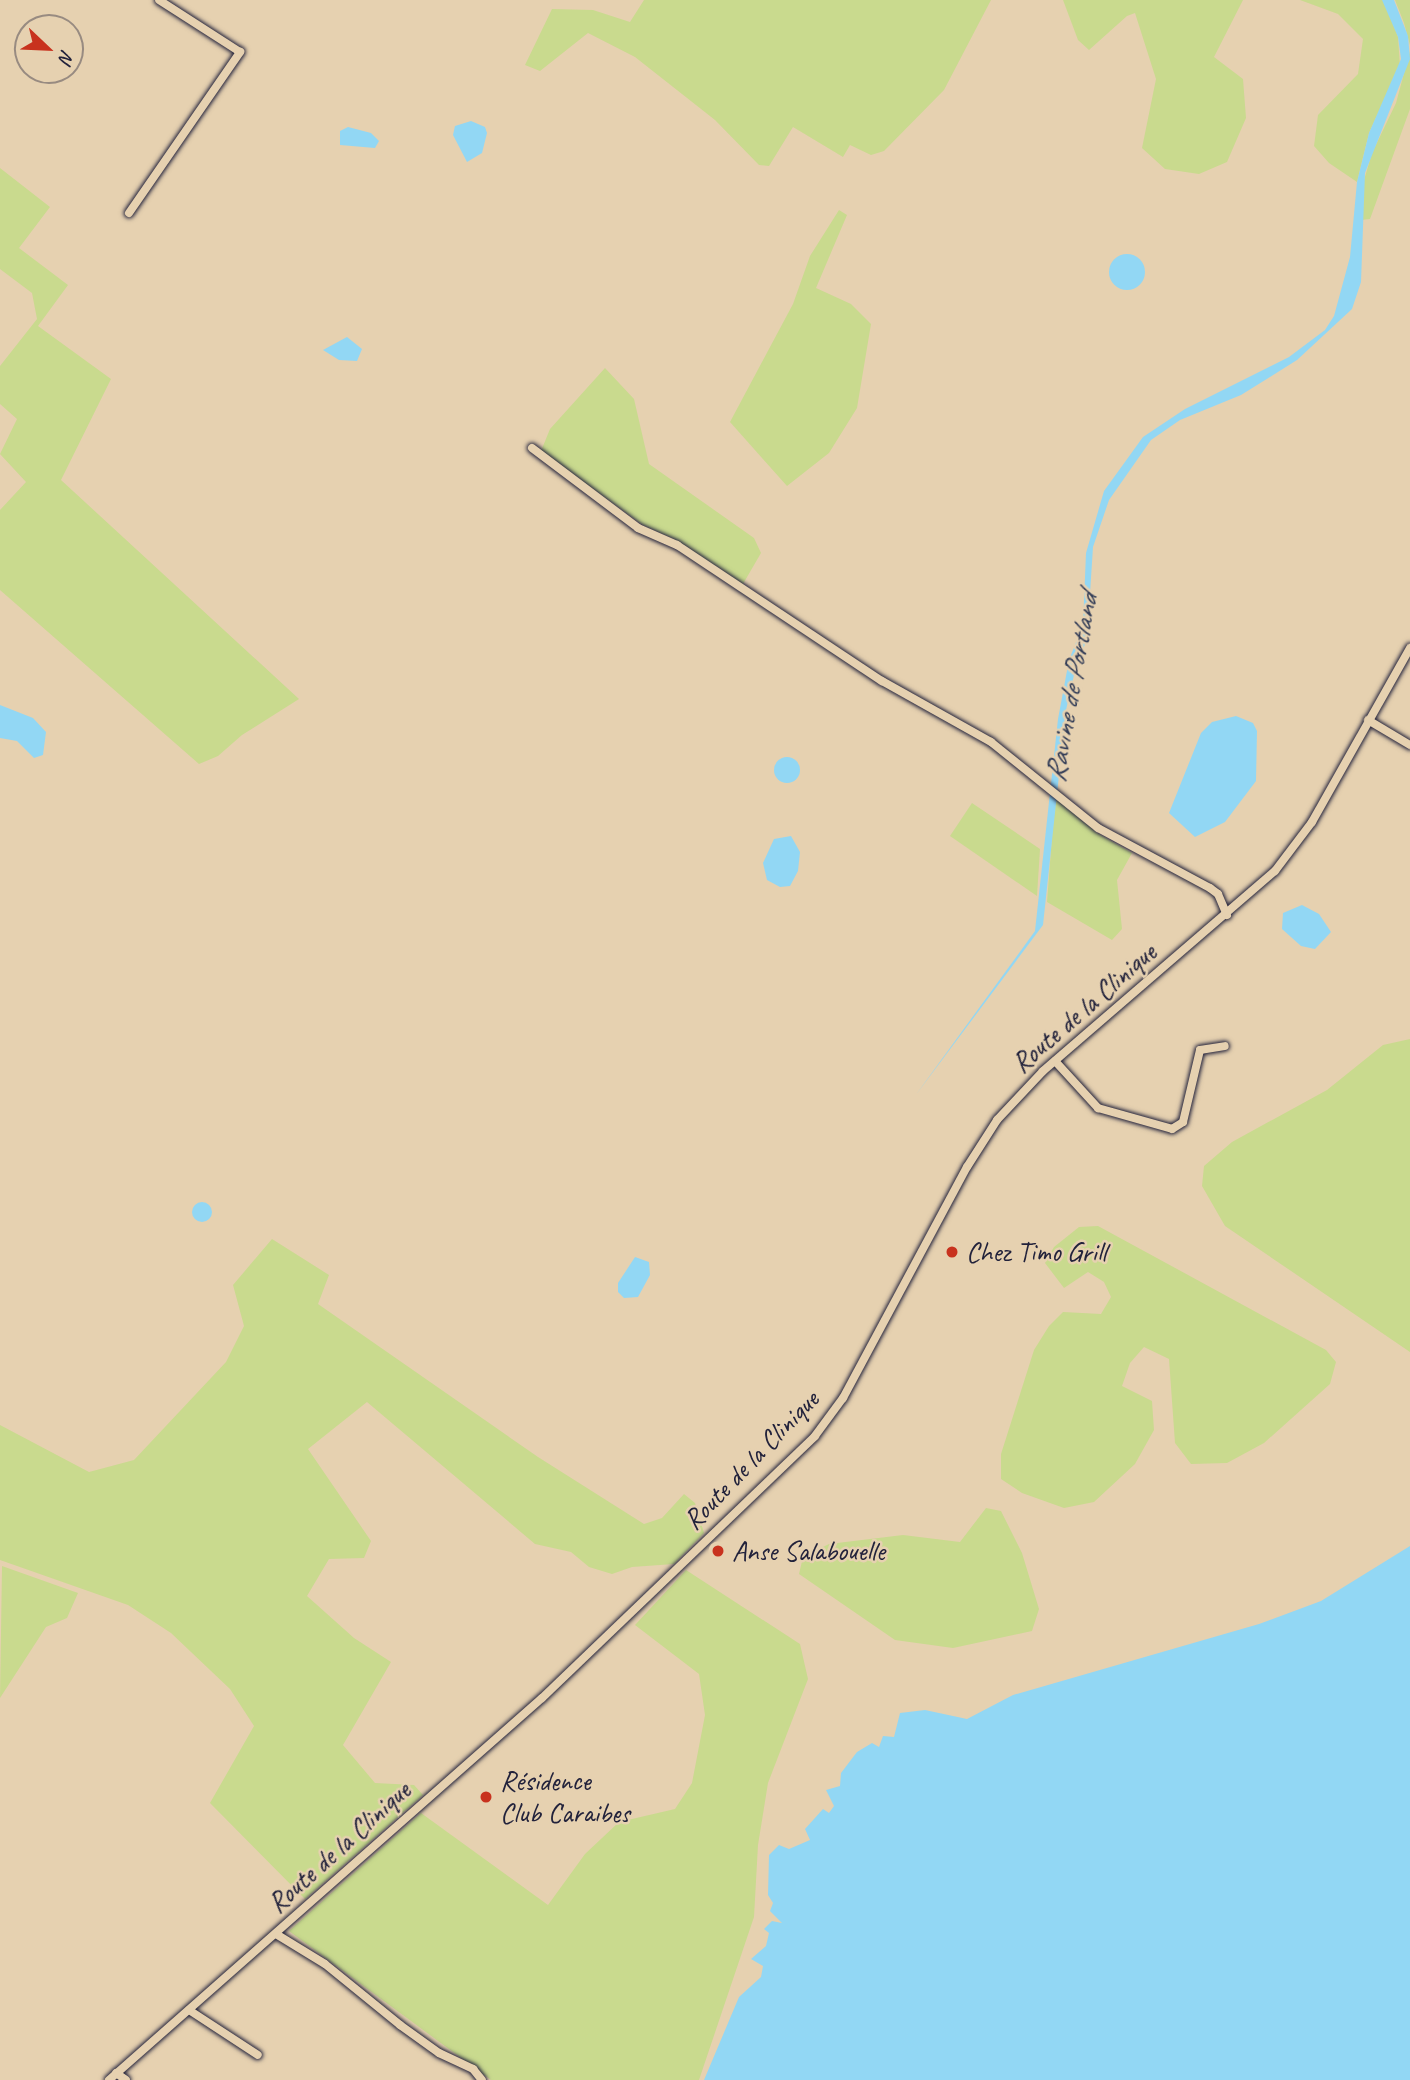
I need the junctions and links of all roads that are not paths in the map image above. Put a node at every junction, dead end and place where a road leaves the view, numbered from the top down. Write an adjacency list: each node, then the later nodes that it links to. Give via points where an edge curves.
1 (159, 0): 2 (street, via 240,51)
2 (129, 213)
3 (532, 448): 7 (street, via 638,528 677,545 882,681 991,742 1134,850 1210,888)
4 (1410, 648): 5 (street, Route de la Clinique)
5 (1368, 720): 6 (street); 7 (street, Route de la Clinique, via 1306,832 1275,871)
6 (1410, 744)
7 (1227, 915): 9 (street, Route de la Clinique)
8 (1226, 1045): 9 (street, via 1200,1050 1183,1122 1172,1129 1098,1108)
9 (1055, 1060): 10 (street, Route de la Clinique, via 1013,1101 980,1144 870,1349 815,1436 542,1698)
10 (276, 1934): 11 (street, Route de la Clinique); 16 (street, via 325,1964 400,2025 439,2053 473,2069)
11 (189, 2010): 12 (street); 13 (street, Route de la Clinique)
12 (258, 2055)
13 (116, 2073): 14 (street, Route de la Clinique); 15 (street)
14 (109, 2080)
15 (126, 2080)
16 (482, 2080)

